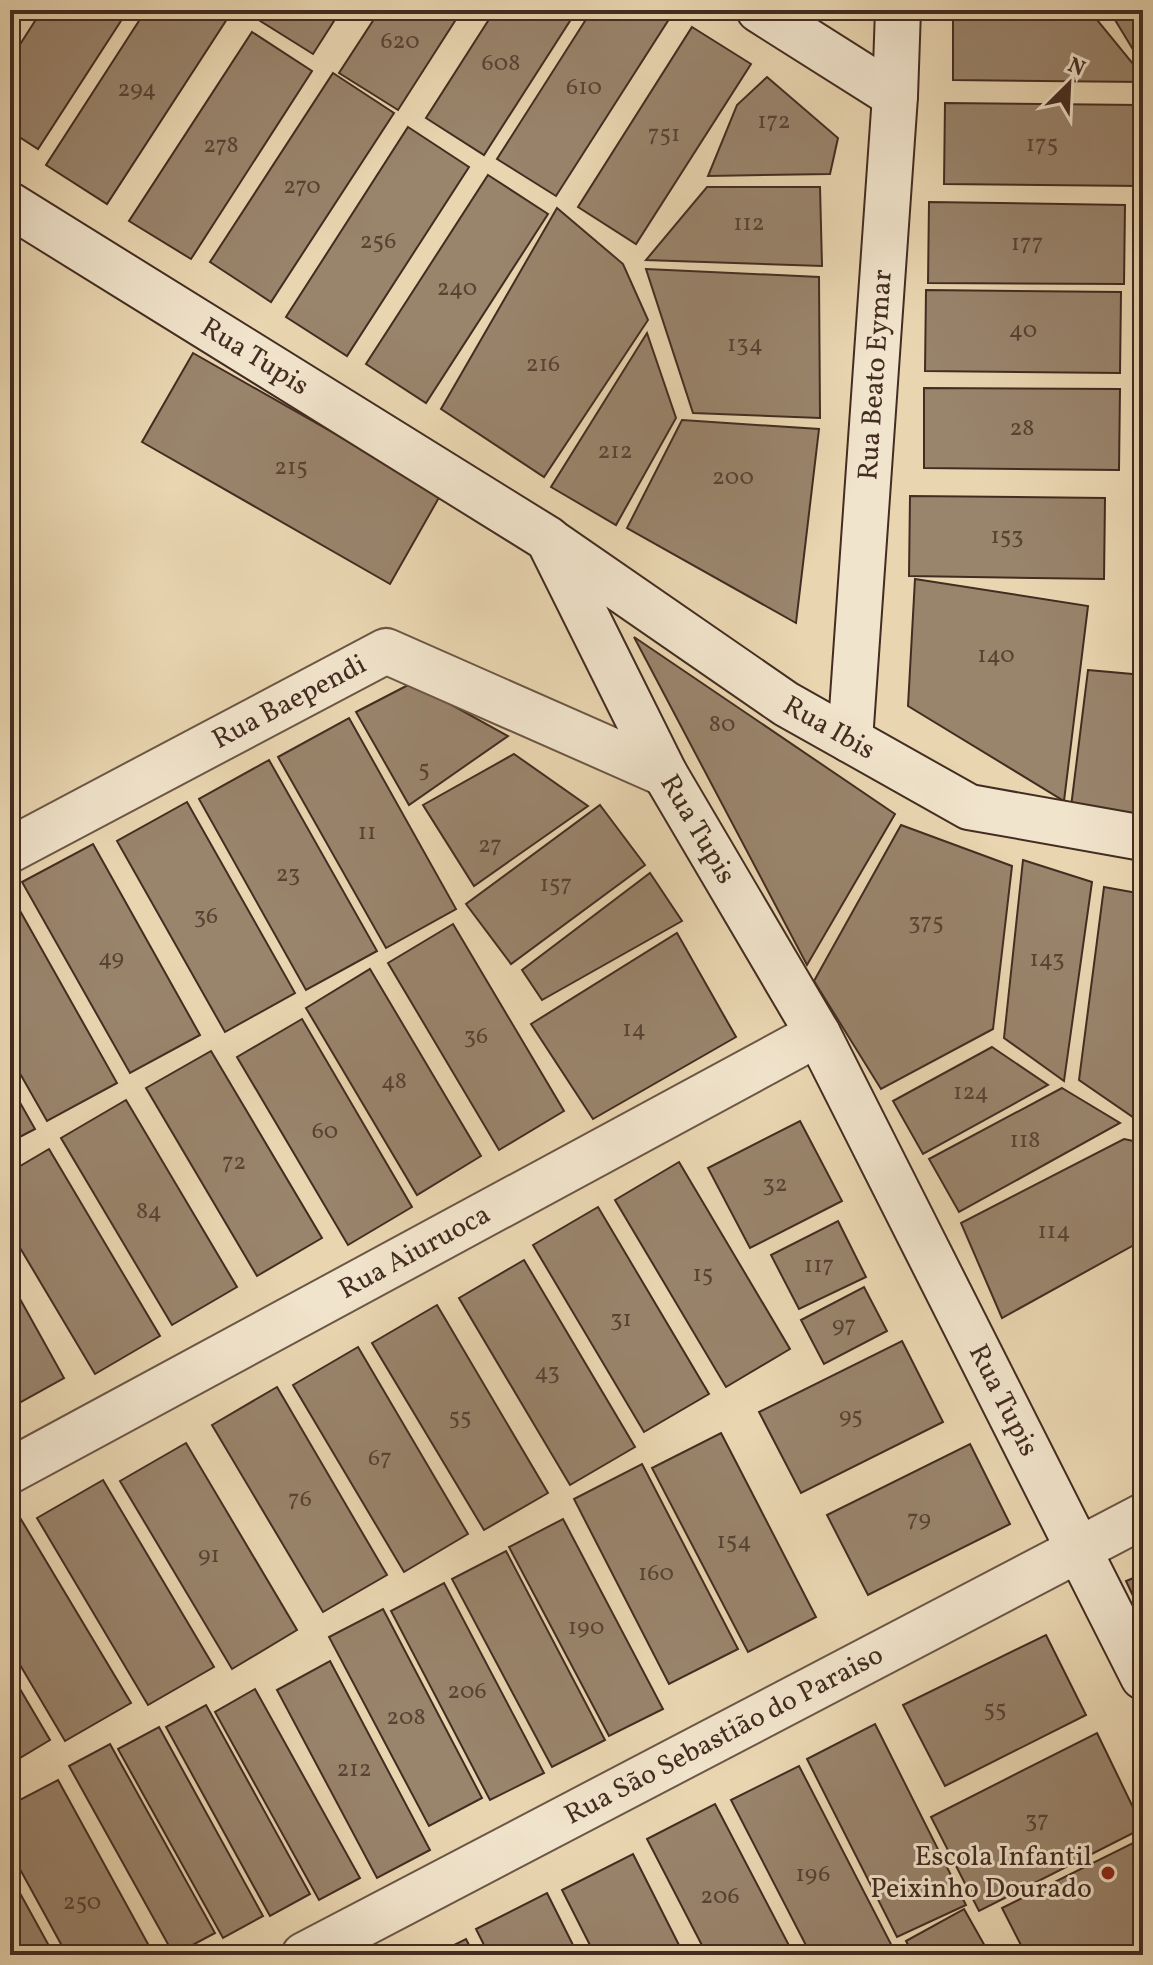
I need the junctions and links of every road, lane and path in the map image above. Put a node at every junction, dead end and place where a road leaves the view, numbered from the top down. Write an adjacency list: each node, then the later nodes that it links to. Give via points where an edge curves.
1 (759, 10): 3 (street)
2 (898, 10): 3 (street, Rua Beato Eymar)
3 (895, 96): 6 (street, Rua Beato Eymar)
4 (10, 205): 5 (street, Rua Tupis)
5 (548, 539): 6 (street, Rua Ibis, via 786,704); 7 (street, Rua Tupis)
6 (850, 740): 8 (street, Rua Ibis, via 969,807)
7 (665, 774): 9 (street, Rua Baependi, via 386,651); 10 (street, Rua Tupis)
8 (1143, 838)
9 (10, 850)
10 (818, 1034): 11 (street, Rua Aiuruoca); 13 (street, Rua Tupis)
11 (10, 1471)
12 (1143, 1516): 13 (street, Rua São Sebastião do Paraiso)
13 (1078, 1550): 14 (street, Rua Tupis); 15 (street, Rua São Sebastião do Paraiso)
14 (1143, 1677)
15 (304, 1955)

